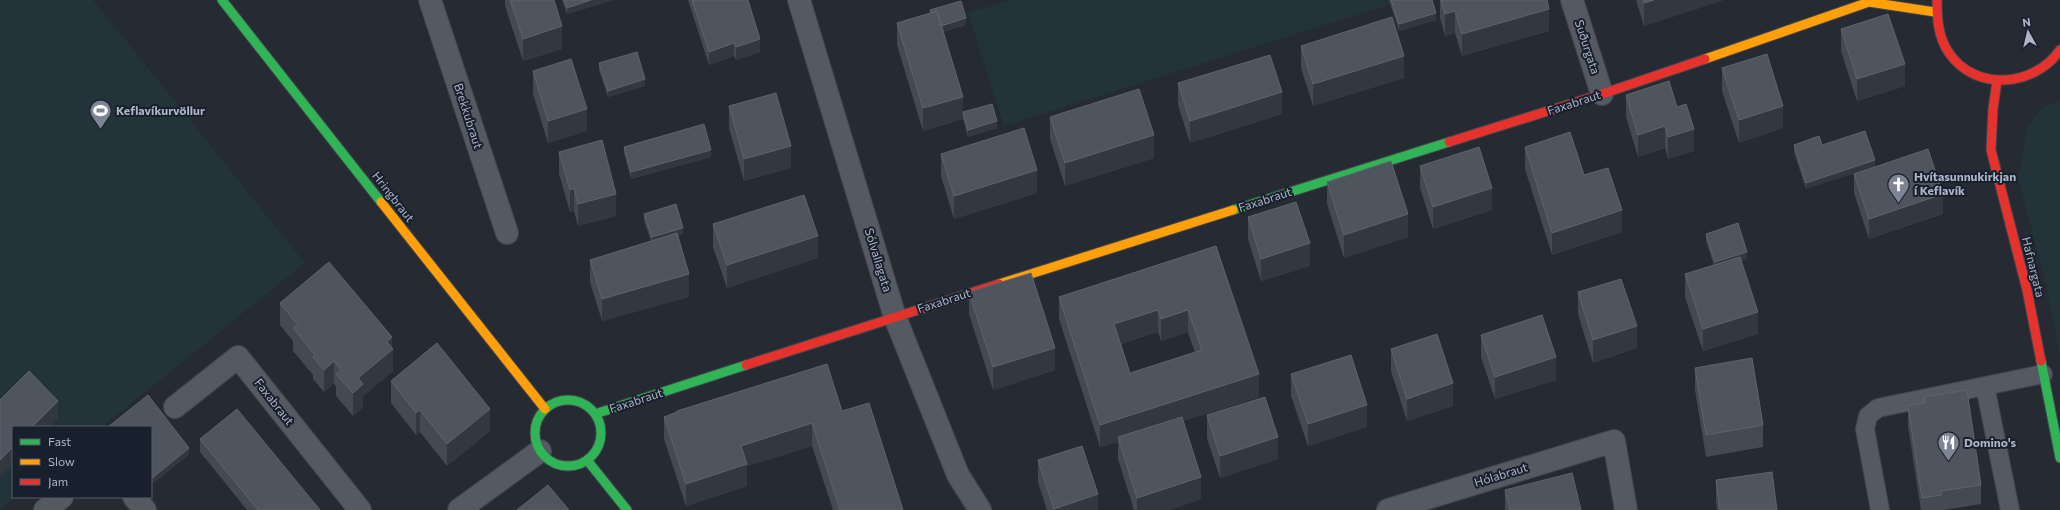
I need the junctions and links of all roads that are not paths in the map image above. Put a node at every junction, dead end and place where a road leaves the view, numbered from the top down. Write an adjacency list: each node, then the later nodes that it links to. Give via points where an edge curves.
1 (222, 0): 16 (street, Hringbraut)
2 (430, 0): 11 (street, Brekkubraut)
3 (799, 0): 12 (street, Sólvallagata)
4 (1572, 0): 10 (street, Suðurgata)
5 (1937, 0): 7 (street)
6 (1870, 1): 7 (street, Faxabraut); 10 (street, Faxabraut)
7 (1935, 12): 9 (street, via 1938,32 1946,50 1960,66 1977,77)
8 (2060, 50): 9 (street, via 2056,58 2039,72 2018,80)
9 (1997, 81): 13 (street, Hafnargata, via 1991,150 2027,290)
10 (1602, 94): 12 (street, Faxabraut)
11 (507, 233)
12 (895, 317): 17 (street, Faxabraut); 28 (street, Sólvallagata, via 958,475)
13 (2043, 374): 14 (lane); 19 (street, Hafnargata)
14 (1985, 386): 31 (lane, via 1878,408 1868,416 1866,429); 32 (lane)
15 (175, 407): 25 (street, Faxabraut, via 238,357)
16 (545, 409): 17 (street, via 553,403 572,400 581,402); 18 (street, via 539,416 535,433)
17 (596, 414): 20 (street, via 601,439)
18 (540, 451): 20 (street, via 553,463 561,465 570,466); 26 (street)
19 (2060, 458)
20 (587, 460): 27 (street)
21 (61, 498): 23 (street)
22 (135, 498): 24 (street)
23 (45, 510)
24 (145, 510)
25 (360, 510)
26 (459, 510)
27 (627, 510)
28 (980, 510)
29 (1388, 510): 30 (street, Hólabraut, via 1614,441)
30 (1626, 510)
31 (1880, 510)
32 (2010, 510)

